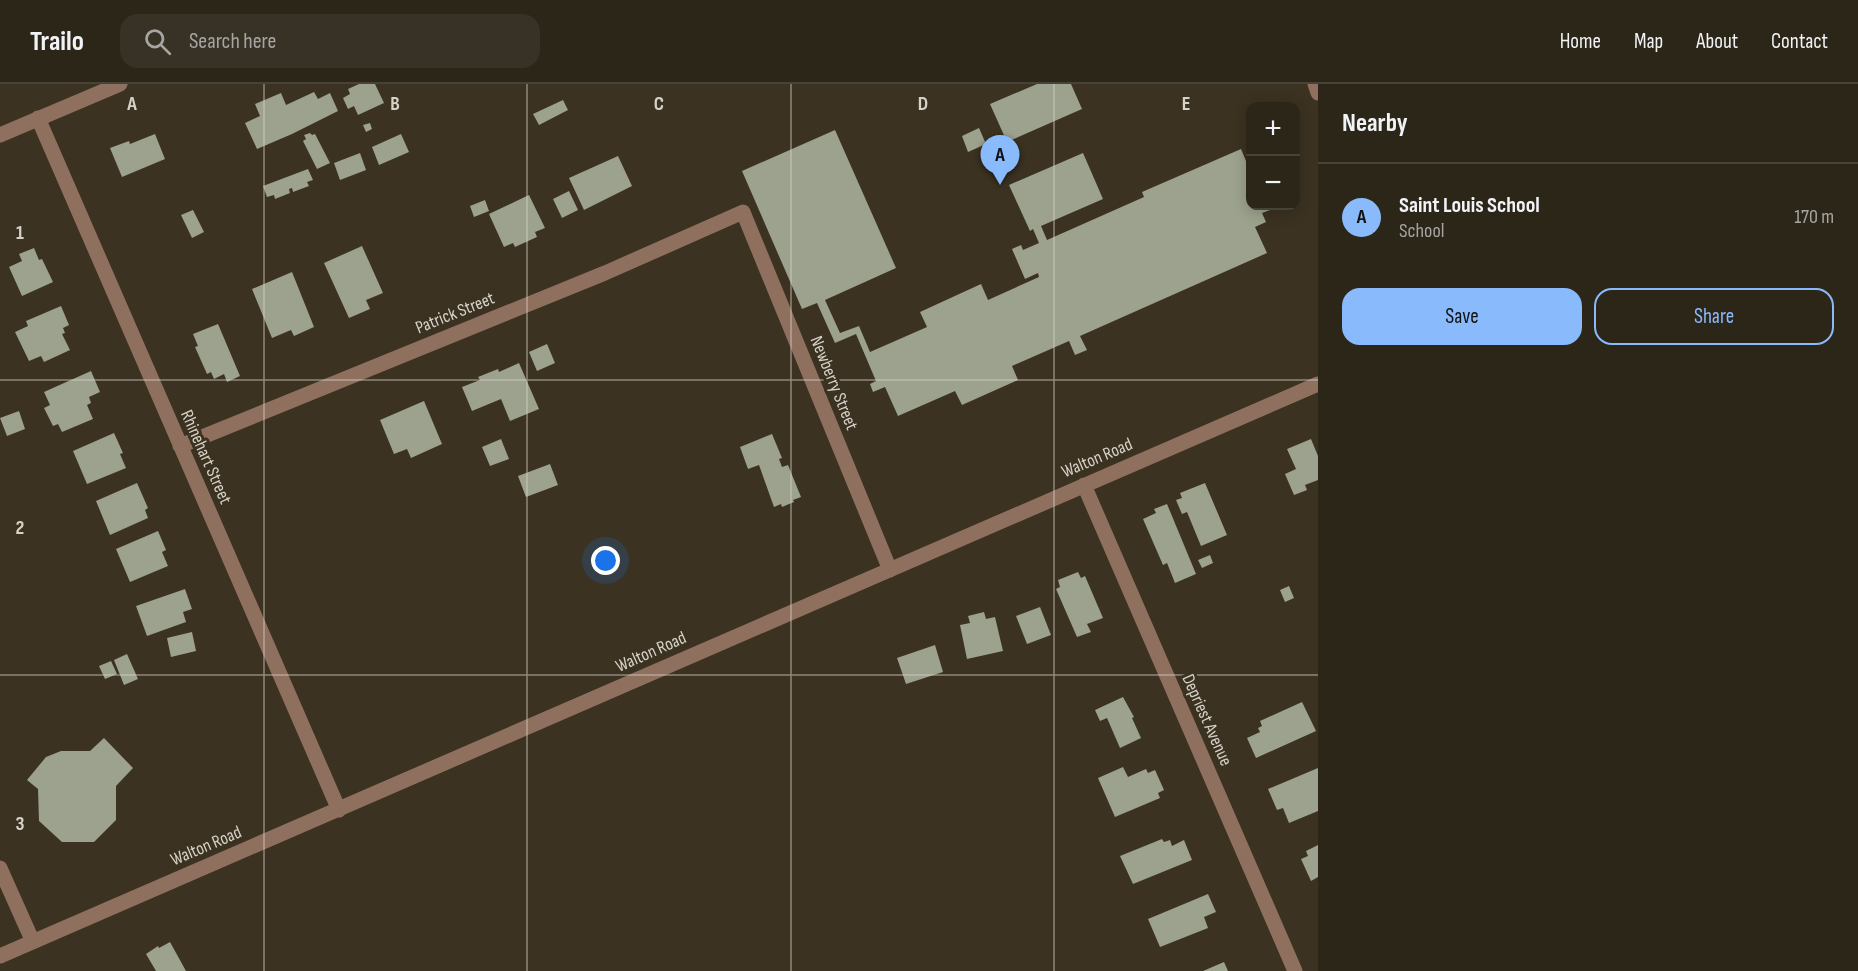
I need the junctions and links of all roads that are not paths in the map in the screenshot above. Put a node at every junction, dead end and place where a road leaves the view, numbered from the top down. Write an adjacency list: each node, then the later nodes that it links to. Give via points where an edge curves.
1 (120, 84): 4 (street)
2 (1315, 84): 3 (street)
3 (1318, 93)
4 (38, 118): 5 (street); 8 (street, Rhinehart Street)
5 (0, 135)
6 (743, 212): 8 (street, Patrick Street); 10 (street, Newberry Street)
7 (1318, 384): 9 (street, Walton Road)
8 (180, 446): 11 (street, Rhinehart Street)
9 (1084, 485): 10 (street, Walton Road); 15 (street, Depriest Avenue)
10 (890, 570): 11 (street, Walton Road)
11 (339, 810): 13 (street, Walton Road)
12 (0, 868): 13 (street)
13 (33, 942): 14 (street, Walton Road)
14 (0, 957)
15 (1295, 971)

